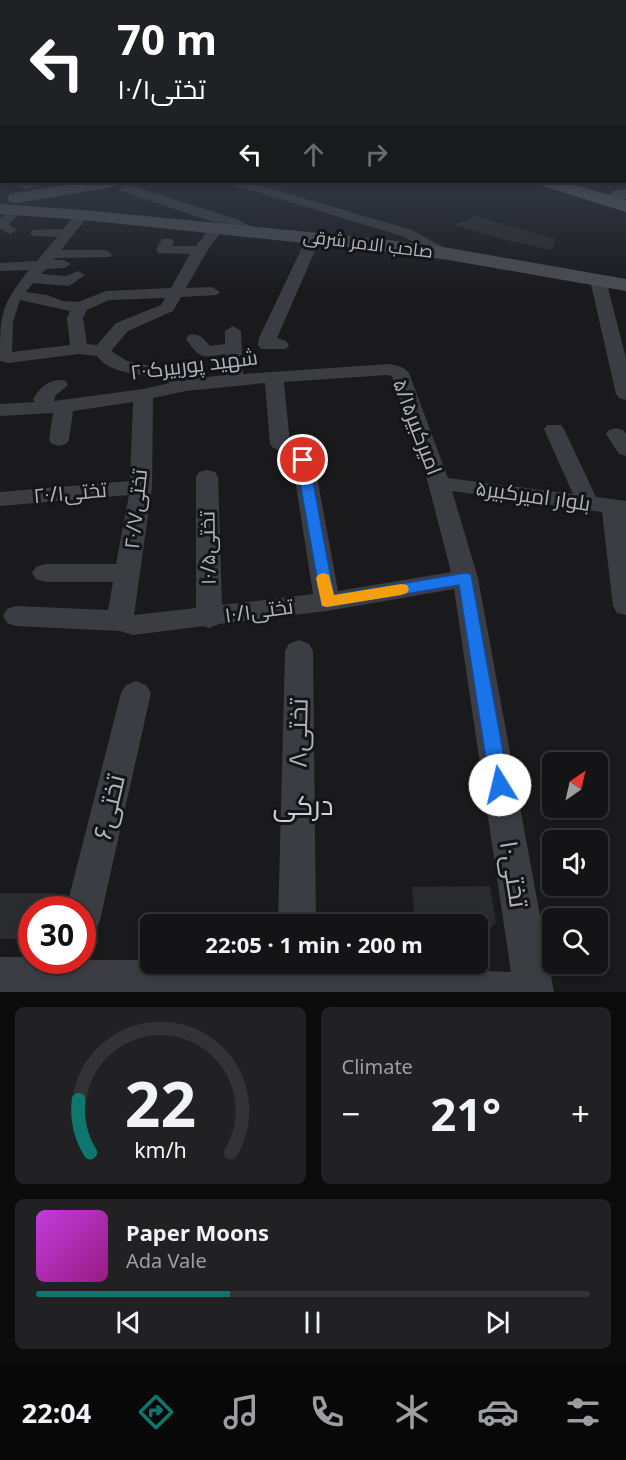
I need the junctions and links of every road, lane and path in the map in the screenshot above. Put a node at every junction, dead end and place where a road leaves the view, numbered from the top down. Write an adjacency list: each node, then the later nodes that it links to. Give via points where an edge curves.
1 (21, 200): 7 (street, via 1,224)
2 (27, 200): 5 (street, صاحب الامر شرقی)
3 (166, 200): 8 (street)
4 (299, 200): 14 (street, via 407,233)
5 (83, 215): 6 (street, صاحب الامر شرقی); 9 (street)
6 (218, 228): 8 (street, صاحب الامر شرقی); 13 (street)
7 (10, 230)
8 (252, 231): 11 (street, صاحب الامر شرقی)
9 (65, 232): 10 (street); 15 (street)
10 (37, 233)
11 (314, 237): 14 (street, صاحب الامر شرقی); 29 (street, via 268,338 267,345)
12 (167, 242): 13 (street, via 163,250)
13 (200, 250): 24 (street)
14 (449, 254): 21 (street, صاحب الامر شرقی)
15 (46, 259): 16 (street, via 80,254 79,259); 17 (street); 18 (street); 20 (street)
16 (105, 261)
17 (64, 264)
18 (0, 267)
19 (78, 275): 20 (street, via 69,281)
20 (30, 278): 25 (street)
21 (598, 280): 22 (street, صاحب الامر شرقی); 38 (street)
22 (626, 285)
23 (212, 291): 24 (street)
24 (176, 292): 26 (street, via 110,295); 31 (street, via 167,308 122,327)
25 (15, 295): 26 (street); 27 (street)
26 (80, 307): 30 (street, via 75,318)
27 (1, 332): 32 (street)
28 (195, 339): 35 (street, via 204,352 233,340)
29 (280, 345)
30 (79, 350): 31 (street); 32 (street)
31 (102, 351): 37 (street, via 115,362 166,374)
32 (3, 354)
33 (395, 370): 34 (street, شهید پوربیرک۲۰); 47 (street, امیرکبیر۵/۱۵, via 400,373)
34 (274, 378): 35 (street, شهید پوربیرک۲۰); 44 (street)
35 (234, 380): 37 (street, شهید پوربیرک۲۰)
36 (59, 385): 40 (street, via 43,399)
37 (186, 385): 39 (street, شهید پوربیرک۲۰)
38 (626, 394)
39 (143, 395): 40 (street, شهید پوربیرک۲۰); 48 (street, تختی۲۰/۷)
40 (57, 406): 41 (street, شهید پوربیرک۲۰); 43 (street)
41 (0, 410)
42 (554, 429): 50 (street)
43 (59, 440)
44 (280, 444)
45 (303, 460): 55 (street)
46 (207, 477): 58 (street, تختی۱۰/۵)
47 (439, 483): 50 (street, بلوار امیرکبیر۵); 54 (street, امیرکبیر۵/۱۵)
48 (141, 487): 49 (street, تختی۲۰/۱); 53 (street, تختی۲۰/۷)
49 (0, 499)
50 (588, 503): 51 (street, بلوار امیرکبیر۵)
51 (620, 507): 56 (street)
52 (45, 573): 53 (street)
53 (128, 573): 59 (street, تختی۲۰/۷, via 121,614)
54 (465, 578): 55 (street, تختی۱۰/۱); 68 (street, تختی۱۰)
55 (327, 602): 58 (street, تختی۱۰/۱)
56 (626, 606)
57 (16, 616): 59 (street, تختی۱۰/۱)
58 (209, 618): 59 (street, تختی۱۰/۱, via 133,625)
59 (124, 621)
60 (299, 651): 63 (street, تختی۸)
61 (136, 693): 62 (street, تختی۶)
62 (88, 896)
63 (297, 914)
64 (0, 976): 65 (street)
65 (70, 976): 66 (street)
66 (296, 979): 67 (street)
67 (512, 992)
68 (534, 992)

